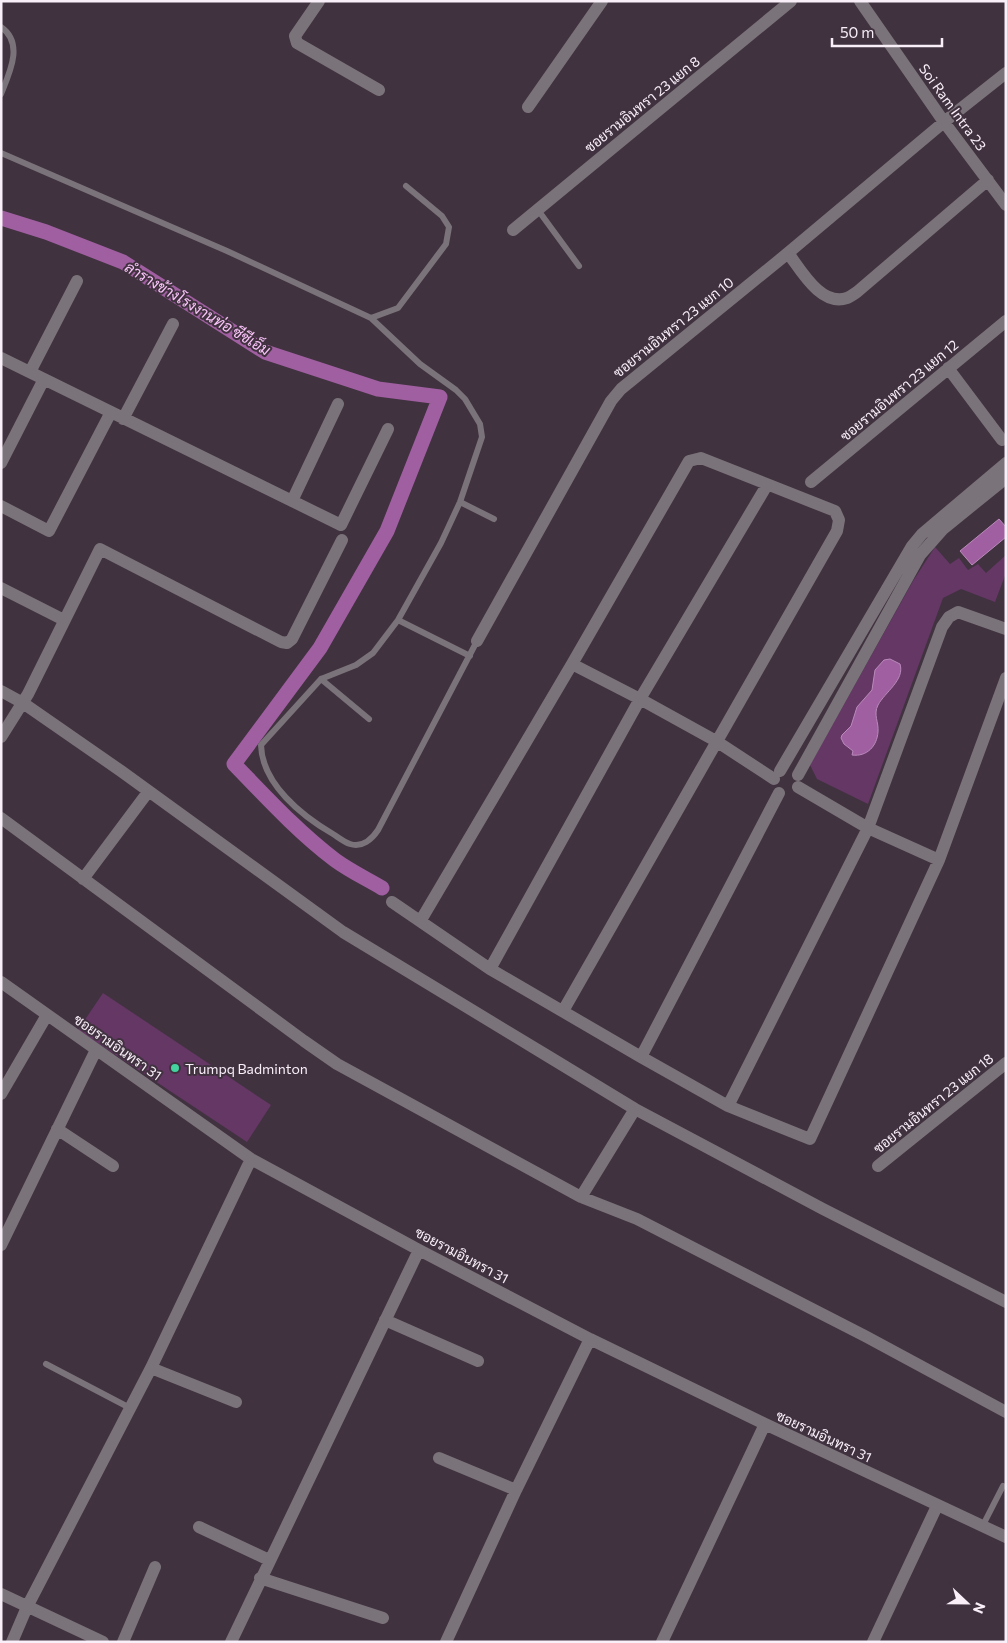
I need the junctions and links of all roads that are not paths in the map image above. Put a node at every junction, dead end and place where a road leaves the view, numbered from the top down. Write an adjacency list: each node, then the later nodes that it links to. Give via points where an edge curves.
1 (319, 1): 7 (street, via 295,36 297,43)
2 (602, 1): 9 (street)
3 (791, 1): 15 (street, ซอยรามอินทรา 23 แยก 8)
4 (860, 1): 10 (street, Soi Ram Intra 23)
5 (1, 26): 8 (lane, via 15,44 11,69)
6 (1006, 73): 10 (street, ซอยรามอินทรา 23 แยก 10)
7 (379, 90)
8 (1, 94)
9 (528, 107)
10 (944, 122): 12 (street, Soi Ram Intra 23); 17 (street, ซอยรามอินทรา 23 แยก 10)
11 (2, 155): 20 (lane, via 228,251)
12 (988, 180): 14 (street, Soi Ram Intra 23); 17 (street, via 845,299 822,295)
13 (406, 186): 20 (lane, via 442,216 449,227 446,244 398,308)
14 (1006, 205)
15 (538, 210): 16 (street, ซอยรามอินทรา 23 แยก 8); 18 (lane)
16 (513, 230)
17 (788, 253): 46 (street, ซอยรามอินทรา 23 แยก 10, via 621,389 611,401)
18 (579, 266)
19 (77, 281): 25 (street)
20 (371, 318): 38 (lane, via 420,364 456,390 480,424 482,437)
21 (1006, 321): 24 (street, ซอยรามอินทรา 23 แยก 12)
22 (173, 324): 29 (street)
23 (1, 358): 25 (street)
24 (948, 368): 31 (street); 35 (street, ซอยรามอินทรา 23 แยก 12)
25 (30, 372): 26 (street)
26 (44, 379): 28 (street); 32 (street)
27 (338, 404): 37 (street)
28 (111, 412): 29 (street); 39 (street, via 49,530)
29 (123, 419): 37 (street)
30 (388, 430): 37 (street, via 341,525)
31 (1002, 440)
32 (1, 463)
33 (1006, 463): 57 (street, via 912,546)
34 (1006, 478): 58 (street, via 943,529 920,555)
35 (811, 482)
36 (767, 485): 48 (street, via 701,458 689,461); 52 (street); 56 (street, via 835,511 839,520 837,531)
37 (292, 501)
38 (460, 502): 40 (lane); 44 (lane)
39 (1, 506)
40 (494, 519)
41 (342, 540): 43 (street, via 288,643 100,548)
42 (1, 588): 43 (street)
43 (64, 620): 53 (street)
44 (398, 620): 47 (lane); 50 (lane, via 373,653 356,665)
45 (1006, 629): 62 (street, via 958,612 949,617 942,627)
46 (477, 641): 47 (lane)
47 (470, 656): 50 (lane, via 378,830 372,839 362,844 350,844 316,824 280,791 262,756 261,745)
48 (572, 664): 52 (street); 66 (street)
49 (1006, 678): 63 (street)
50 (321, 679): 54 (lane)
51 (1, 692): 53 (street)
52 (640, 699): 56 (street); 67 (street)
53 (23, 703): 55 (street); 59 (street)
54 (370, 720)
55 (1, 738)
56 (716, 741): 57 (street); 69 (street)
57 (777, 775): 58 (street, via 788,770); 60 (street, via 774,786)
58 (798, 781): 60 (street, via 796,791 788,796); 62 (street)
59 (148, 792): 64 (street); 76 (street, via 343,932)
60 (779, 793): 72 (street)
61 (1, 818): 64 (street)
62 (868, 828): 63 (street); 75 (street)
63 (939, 860): 75 (street, via 810,1139)
64 (83, 879): 81 (street, via 337,1064)
65 (392, 902): 66 (street)
66 (421, 920): 67 (street)
67 (490, 969): 69 (street)
68 (1, 982): 70 (street, ซอยรามอินทรา 31)
69 (563, 1010): 72 (street)
70 (47, 1015): 71 (street, ซอยรามอินทรา 31); 74 (street)
71 (96, 1050): 77 (street); 78 (street, ซอยรามอินทรา 31)
72 (640, 1057): 75 (street)
73 (1006, 1063): 80 (street, ซอยรามอินทรา 23 แยก 18)
74 (1, 1094)
75 (728, 1106)
76 (635, 1109): 81 (street); 85 (street)
77 (57, 1130): 79 (street); 82 (street)
78 (251, 1159): 84 (street, ซอยรามอินทรา 31); 90 (street)
79 (112, 1166)
80 (878, 1166)
81 (581, 1197): 93 (street, via 637,1219)
82 (5, 1228): 83 (street)
83 (1, 1245)
84 (419, 1250): 86 (street); 87 (street, ซอยรามอินทรา 31)
85 (1006, 1302)
86 (386, 1320): 88 (street); 102 (street)
87 (590, 1339): 94 (street, ซอยรามอินทรา 31); 97 (street)
88 (478, 1360)
89 (46, 1364): 92 (lane)
90 (151, 1368): 91 (street); 92 (street)
91 (236, 1402)
92 (130, 1408): 106 (street)
93 (1006, 1412)
94 (765, 1424): 98 (street, ซอยรามอินทรา 31); 113 (street)
95 (439, 1458): 97 (street)
96 (1003, 1486): 99 (lane)
97 (516, 1490): 112 (street)
98 (937, 1506): 99 (street, ซอยรามอินทรา 31); 114 (street)
99 (982, 1526): 101 (street, ซอยรามอินทรา 31)
100 (198, 1527): 102 (street)
101 (1006, 1537)
102 (269, 1560): 104 (street)
103 (155, 1567): 110 (street)
104 (260, 1578): 107 (street); 111 (street)
105 (1, 1594): 106 (street)
106 (27, 1607): 108 (street); 109 (street)
107 (383, 1618)
108 (12, 1642)
109 (103, 1642)
110 (123, 1642)
111 (230, 1642)
112 (446, 1642)
113 (662, 1642)
114 (873, 1642)

